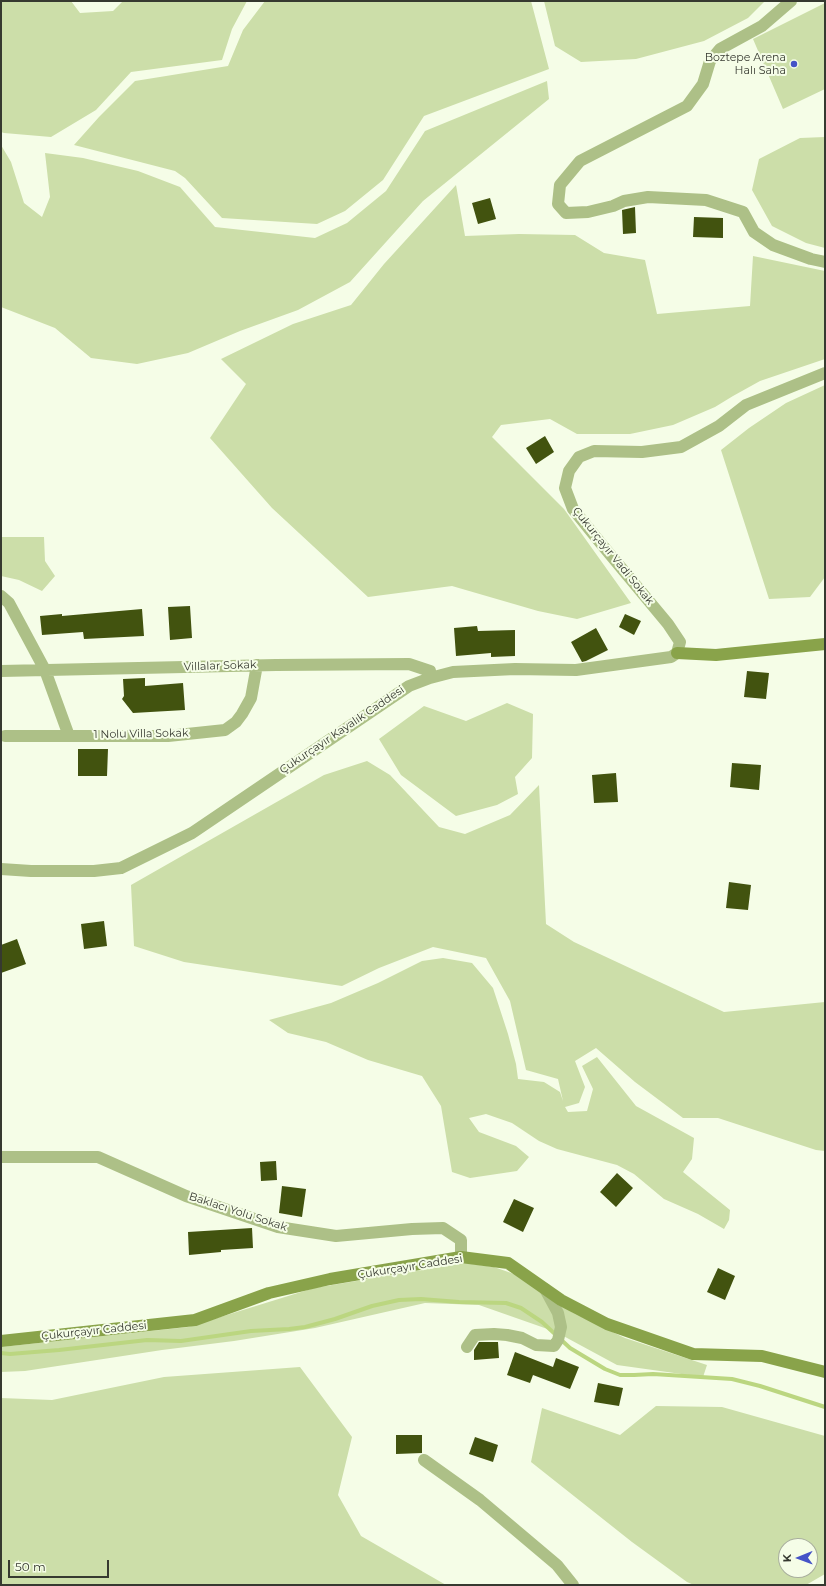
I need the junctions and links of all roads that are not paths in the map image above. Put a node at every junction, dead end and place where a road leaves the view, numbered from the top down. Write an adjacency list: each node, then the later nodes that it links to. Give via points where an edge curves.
1 (791, 1): 2 (street, via 762,26 720,49 710,61 703,84 687,106 580,161 560,185 558,204 566,214 588,212 648,197 706,200 743,212 754,232 773,245)
2 (825, 262)
3 (825, 372): 6 (street, Çukurçayır Vadi Sokak, via 746,405 719,426 681,447 642,452 594,451 579,457 569,471 566,488 574,508 668,624 680,642)
4 (1, 596): 8 (street, via 9,603)
5 (825, 644): 6 (street, Çukurçayır Kayalık Caddesi, via 716,655)
6 (677, 653): 10 (street, Çukurçayır Kayalık Caddesi, via 671,657 576,670 453,672)
7 (257, 665): 8 (street, Villalar Sokak); 10 (street, Villalar Sokak, via 410,664 430,671); 12 (street, 1 Nolu Villa Sokak, via 251,698 242,714 225,730 168,736)
8 (45, 670): 9 (street, Villalar Sokak); 12 (street)
9 (1, 671)
10 (430, 678): 13 (street, Çukurçayır Kayalık Caddesi, via 408,686 192,833 121,868 94,871)
11 (5, 736): 12 (street, 1 Nolu Villa Sokak)
12 (69, 736)
13 (1, 869)
14 (1, 1157): 15 (street, Baklacı Yolu Sokak, via 98,1157 186,1196 278,1227 336,1236 443,1228 461,1240)
15 (461, 1257): 16 (street, Çukurçayır Caddesi, via 508,1262); 17 (street, Çukurçayır Caddesi, via 330,1279 269,1293 196,1320)
16 (545, 1289): 18 (street, via 558,1313 561,1327 554,1346 536,1345 522,1338 494,1334 475,1335); 19 (street, Çukurçayır Caddesi, via 607,1324 693,1354 762,1356)
17 (1, 1341)
18 (467, 1347)
19 (825, 1372)
20 (424, 1460): 21 (street, via 492,1510 557,1565)
21 (573, 1585)

